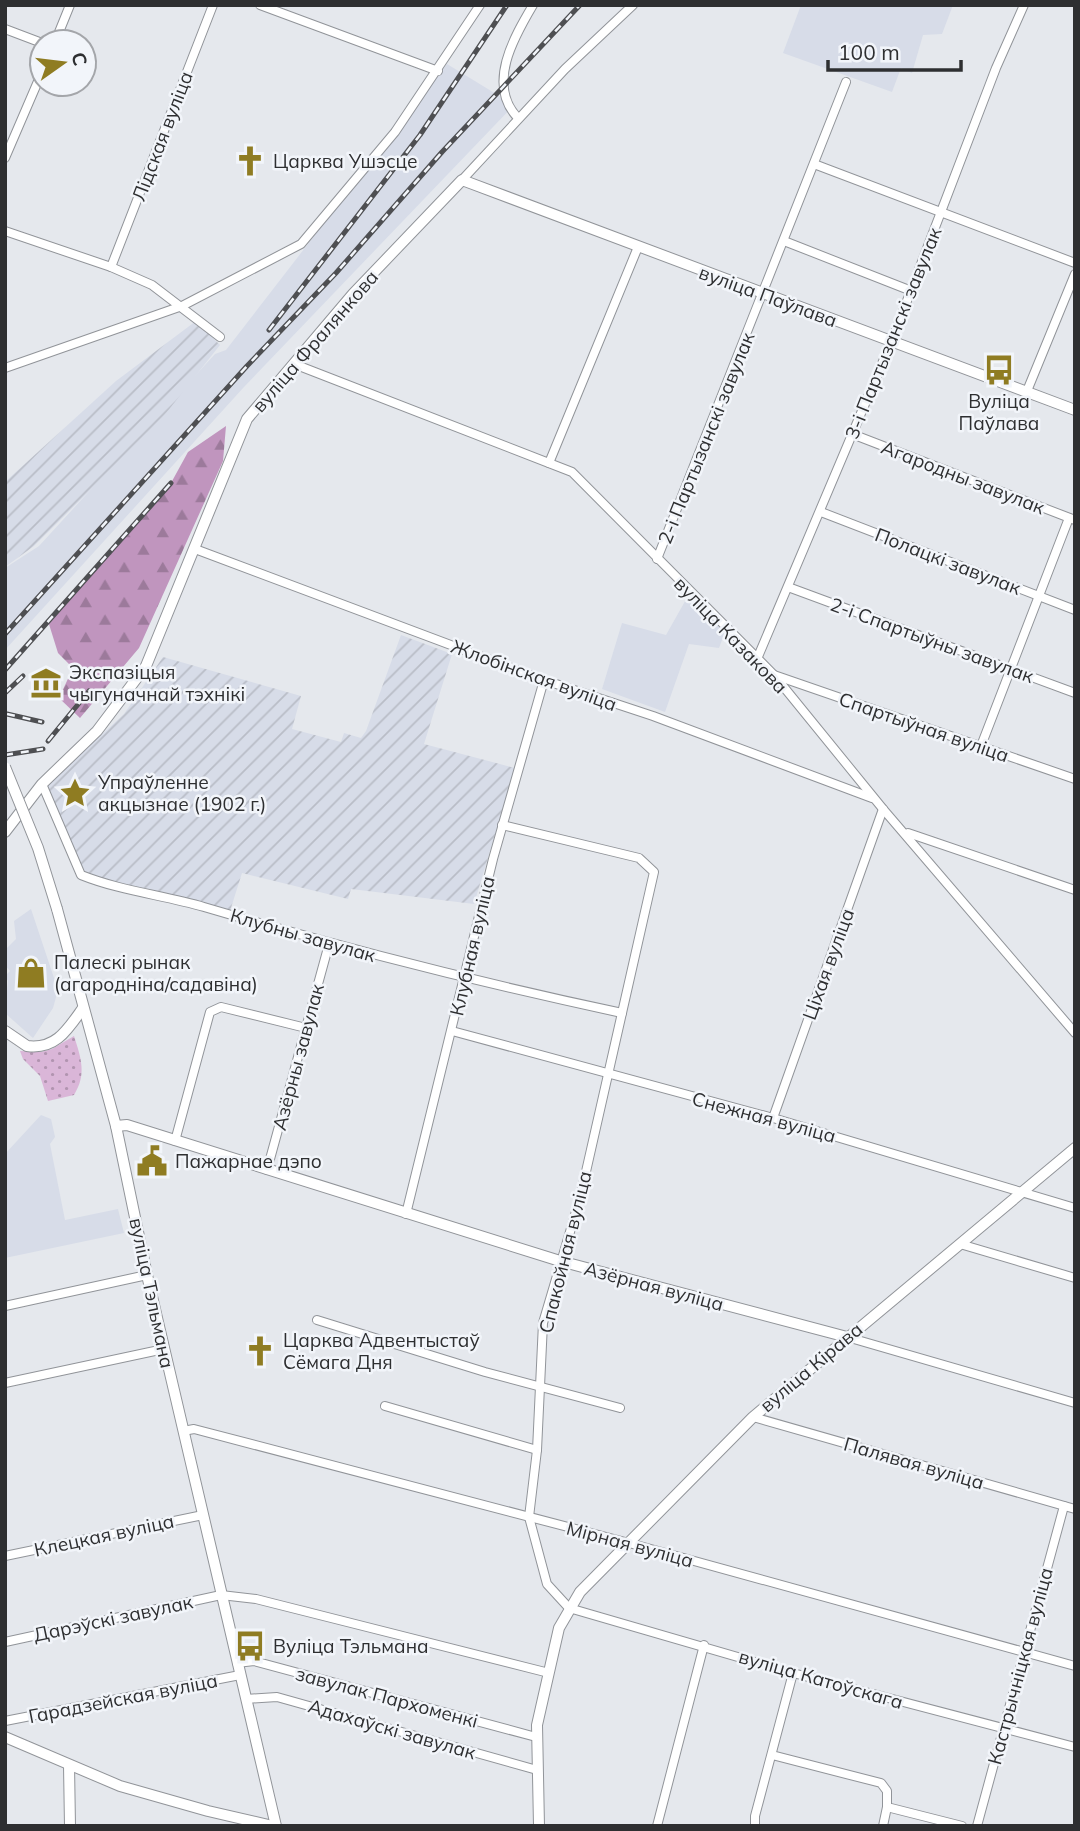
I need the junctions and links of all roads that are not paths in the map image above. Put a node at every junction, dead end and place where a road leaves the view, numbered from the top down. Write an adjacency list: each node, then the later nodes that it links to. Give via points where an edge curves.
1 (70, 5): 8 (street)
2 (214, 5): 23 (street, Лідская вуліца)
3 (260, 5): 11 (street)
4 (480, 5): 11 (street)
5 (533, 5): 14 (street, via 509,47 504,71 512,111)
6 (633, 5): 14 (street, вуліца Фралянкова)
7 (1024, 5): 18 (street, 3-і Партызанскі завулак)
8 (61, 28)
9 (5, 29): 10 (street)
10 (28, 38)
11 (438, 71): 27 (street, via 395,132 301,244)
12 (846, 82): 16 (street, 2-і Партызанскі завулак)
13 (31, 98): 15 (street)
14 (518, 118): 17 (street, вуліца Фралянкова)
15 (5, 158)
16 (814, 164): 18 (street); 20 (street, 2-і Партызанскі завулак)
17 (462, 180): 21 (main road, вуліца Паўлава); 30 (main road, вуліца Фралянкова, via 353,294)
18 (940, 214): 22 (street); 25 (street, 3-і Партызанскі завулак)
19 (5, 231): 23 (street)
20 (784, 242): 25 (street); 26 (street, 2-і Партызанскі завулак)
21 (638, 247): 26 (main road, вуліца Паўлава); 35 (street)
22 (1075, 263)
23 (111, 267): 27 (street, via 152,285)
24 (1075, 274): 32 (street)
25 (909, 290): 29 (street, 3-і Партызанскі завулак)
26 (764, 295): 29 (main road, вуліца Паўлава); 39 (street, 2-і Партызанскі завулак)
27 (182, 306): 28 (street); 31 (street)
28 (220, 337)
29 (892, 340): 32 (main road, вуліца Паўлава); 34 (street, 3-і Партызанскі завулак)
30 (294, 364): 35 (street, вуліца Казакова); 38 (main road, вуліца Фралянкова, via 247,419)
31 (5, 368)
32 (1027, 391): 33 (main road, вуліца Паўлава)
33 (1075, 411)
34 (852, 435): 36 (street, 3-і Партызанскі завулак); 37 (street, Агародны завулак)
35 (549, 463): 39 (street, вуліца Казакова, via 572,472)
36 (821, 512): 40 (street, 3-і Партызанскі завулак); 41 (street, Полацкі завулак)
37 (1072, 519): 41 (street)
38 (195, 549): 46 (street, Жлобінская вуліца); 51 (main road, вуліца Фралянкова, via 146,666 97,731)
39 (657, 559): 43 (street, вуліца Казакова)
40 (788, 587): 43 (street, 3-і Партызанскі завулак); 44 (street, 2-і Спартыўны завулак)
41 (1040, 597): 42 (street, Полацкі завулак); 44 (street)
42 (1075, 610)
43 (757, 659): 45 (street, вуліца Казакова)
44 (1011, 669): 47 (street, 2-і Спартыўны завулак); 48 (street)
45 (774, 675): 48 (street, Спартыўная вуліца); 52 (street, вуліца Казакова)
46 (544, 680): 52 (street, Жлобінская вуліца); 54 (street, Клубная вуліца)
47 (1075, 693)
48 (981, 746): 50 (street, Спартыўная вуліца)
49 (5, 767): 60 (main road, вуліца Тэльмана, bridge, via 38,848)
50 (1075, 779)
51 (42, 784): 55 (main road, вуліца Фралянкова); 58 (street, Клубны завулак, via 81,875)
52 (874, 798): 53 (street, вуліца Казакова)
53 (883, 809): 56 (street, вуліца Казакова); 67 (street, Ціхая вуліца)
54 (502, 825): 59 (street, Клубная вуліца); 61 (street, Спакойная вуліца, via 639,858 654,872)
55 (5, 832)
56 (905, 832): 57 (street); 65 (street, вуліца Казакова)
57 (1075, 890)
58 (329, 944): 59 (street, Клубны завулак); 62 (street, Азёрны завулак)
59 (465, 979): 61 (street, Клубны завулак); 64 (street, Клубная вуліца)
60 (82, 1005): 63 (main road, via 52,1044 27,1046); 68 (main road, вуліца Тэльмана)
61 (622, 1013): 66 (street, Спакойная вуліца)
62 (306, 1028): 69 (street, via 221,1007 210,1012); 71 (street, Азёрны завулак)
63 (5, 1031)
64 (452, 1031): 66 (street, Снежная вуліца); 74 (street, Клубная вуліца)
65 (1075, 1033)
66 (609, 1076): 67 (street, Снежная вуліца); 76 (street, Спакойная вуліца)
67 (773, 1118): 72 (street, Снежная вуліца)
68 (116, 1126): 69 (main road, Азёрная вуліца, via 127,1125); 77 (main road, вуліца Тэльмана)
69 (175, 1141): 71 (main road, Азёрная вуліца)
70 (1075, 1149): 72 (main road, вуліца Кірава)
71 (267, 1170): 74 (main road, Азёрная вуліца)
72 (1022, 1192): 73 (street, Снежная вуліца); 75 (main road, вуліца Кірава)
73 (1075, 1209)
74 (406, 1214): 76 (main road, Азёрная вуліца)
75 (960, 1244): 78 (street); 81 (main road, вуліца Кірава)
76 (560, 1261): 81 (main road, Азёрная вуліца); 84 (street, Спакойная вуліца, via 543,1322)
77 (147, 1275): 79 (street); 82 (main road, вуліца Тэльмана)
78 (1075, 1278)
79 (5, 1306)
80 (317, 1320): 84 (street)
81 (847, 1337): 85 (street, Азёрная вуліца); 88 (main road, вуліца Кірава)
82 (164, 1349): 83 (street); 89 (main road, вуліца Тэльмана)
83 (5, 1382)
84 (541, 1387): 87 (street); 90 (street, Спакойная вуліца)
85 (1075, 1404)
86 (385, 1406): 90 (street)
87 (620, 1408)
88 (753, 1417): 91 (street, Палявая вуліца); 95 (main road, вуліца Кірава)
89 (183, 1431): 93 (main road, вуліца Тэльмана); 94 (street, Мірная вуліца, via 194,1429)
90 (537, 1450): 94 (street, Спакойная вуліца)
91 (1064, 1506): 92 (street, Палявая вуліца); 101 (street, Кастрычніцкая вуліца)
92 (1075, 1509)
93 (203, 1515): 96 (street, Клецкая вуліца); 97 (main road, вуліца Тэльмана)
94 (529, 1517): 95 (street, Мірная вуліца); 98 (street, Спакойная вуліца, via 547,1584)
95 (629, 1543): 98 (main road, вуліца Кірава); 101 (street, Мірная вуліца)
96 (5, 1556)
97 (222, 1595): 99 (street, Дарэўскі завулак); 102 (main road, вуліца Тэльмана); 104 (street, via 256,1599)
98 (569, 1608): 100 (street, вуліца Катоўскага); 104 (main road, via 559,1628)
99 (5, 1642)
100 (704, 1645): 105 (street, вуліца Катоўскага); 120 (street)
101 (1023, 1652): 103 (street, Мірная вуліца); 109 (street, Кастрычніцкая вуліца)
102 (237, 1663): 106 (main road, вуліца Тэльмана); 111 (street, завулак Пархоменкі, via 254,1661)
103 (1075, 1666)
104 (549, 1673): 111 (main road)
105 (793, 1673): 109 (street, вуліца Катоўскага); 113 (street)
106 (240, 1675): 107 (main road, вуліца Тэльмана); 108 (street, Гарадзейская вуліца)
107 (246, 1699): 115 (street, Адахаўскі завулак, via 277,1697); 118 (main road, вуліца Тэльмана)
108 (5, 1721)
109 (1003, 1727): 112 (street, вуліца Катоўскага); 124 (street, Кастрычніцкая вуліца)
110 (5, 1737): 114 (main road)
111 (536, 1737): 115 (main road)
112 (1075, 1747)
113 (772, 1755): 116 (street, via 881,1783 887,1791); 121 (street)
114 (69, 1765): 117 (main road); 118 (main road, via 120,1786)
115 (537, 1770): 119 (main road)
116 (887, 1807): 122 (street); 123 (street)
117 (70, 1826)
118 (274, 1826)
119 (539, 1826)
120 (657, 1826)
121 (755, 1826)
122 (883, 1826)
123 (962, 1826)
124 (977, 1826)

